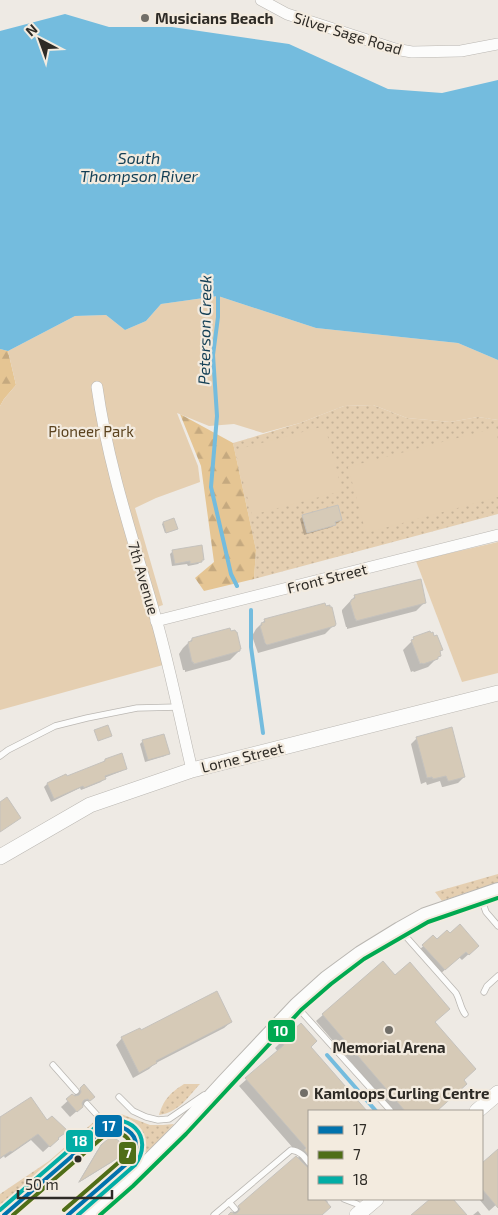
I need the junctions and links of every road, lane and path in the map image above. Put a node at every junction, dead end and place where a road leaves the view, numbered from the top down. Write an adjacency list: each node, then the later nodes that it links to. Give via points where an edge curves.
1 (261, 0): 2 (street, Silver Sage Road, via 287,14 395,49 412,52 461,50)
2 (498, 44)
3 (97, 387): 5 (street, 7th Avenue, via 111,460)
4 (498, 535): 5 (street, Front Street)
5 (156, 621): 7 (street, 7th Avenue)
6 (498, 693): 9 (street, Lorne Street)
7 (178, 707): 8 (lane, via 136,708 55,726); 9 (street, 7th Avenue)
8 (0, 756)
9 (192, 770): 10 (street, Lorne Street, via 90,806)
10 (0, 857)
11 (498, 891): 12 (main road)
12 (480, 896): 13 (lane, via 486,912); 14 (main road, via 425,916)
13 (498, 926)
14 (400, 930): 17 (main road, via 340,969); 18 (lane, via 456,993)
15 (498, 976): 16 (lane)
16 (484, 992)
17 (297, 1006): 20 (main road); 25 (lane)
18 (465, 1014)
19 (53, 1065): 21 (lane)
20 (227, 1080): 23 (lane, via 169,1119 146,1117 133,1111); 36 (main road, via 129,1182)
21 (76, 1091)
22 (498, 1093): 26 (street)
23 (119, 1096)
24 (87, 1104): 27 (lane)
25 (390, 1110)
26 (477, 1110)
27 (97, 1114)
28 (308, 1161): 31 (lane, via 296,1150 287,1152)
29 (347, 1200): 33 (lane, via 357,1204)
30 (375, 1200): 33 (street)
31 (229, 1202): 32 (lane); 37 (lane)
32 (235, 1209)
33 (363, 1213)
34 (4, 1215): 35 (lane, via 105,1128 116,1126 126,1129 134,1137 136,1146 131,1160)
35 (68, 1215)
36 (90, 1215)
37 (214, 1215)

